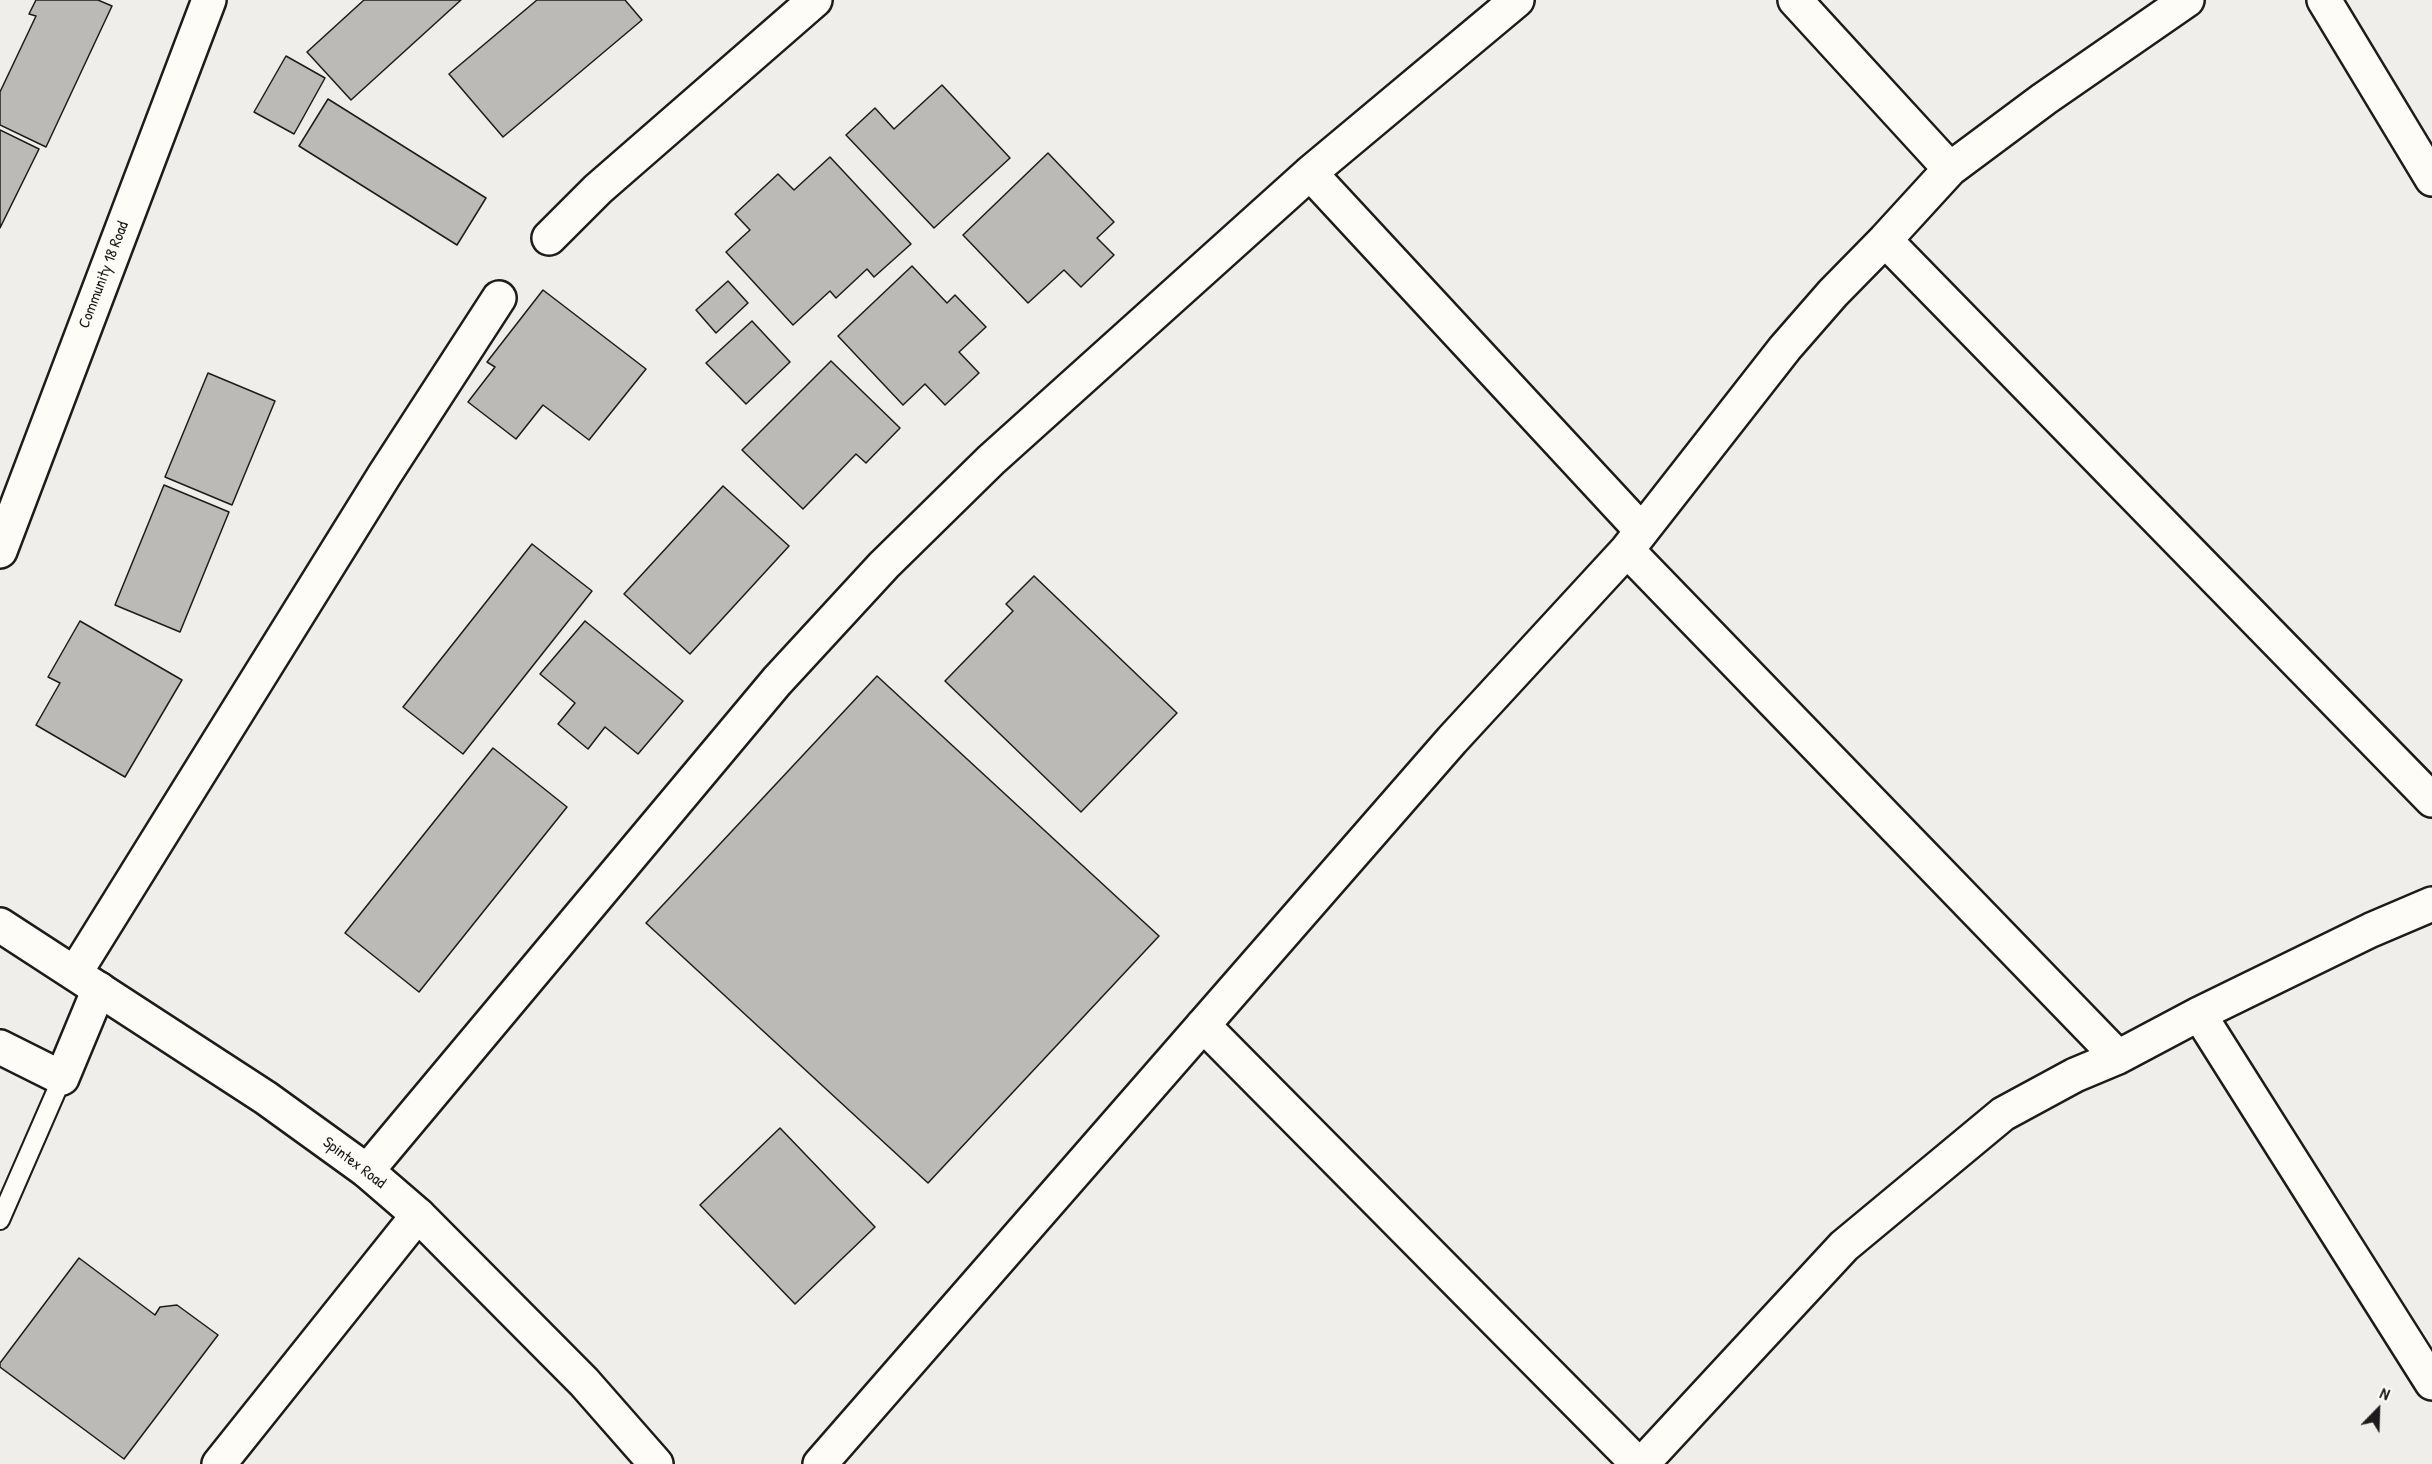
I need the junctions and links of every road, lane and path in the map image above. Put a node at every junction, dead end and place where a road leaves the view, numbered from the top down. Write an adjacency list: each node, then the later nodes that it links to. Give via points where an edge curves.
1 (209, 0): 14 (street, Community 18 Road)
2 (815, 0): 10 (street, via 598,189)
3 (1517, 0): 8 (street)
4 (1795, 0): 7 (street)
5 (2187, 0): 7 (street)
6 (2324, 0): 9 (street)
7 (1950, 169): 11 (street)
8 (1310, 173): 13 (street); 24 (street, via 991,460 884,565 777,681)
9 (2432, 179)
10 (549, 238)
11 (1886, 240): 13 (street, via 1785,348); 15 (street)
12 (499, 298): 18 (street, via 385,474)
13 (1634, 541): 20 (street, via 1452,740); 22 (street)
14 (0, 551)
15 (2432, 800)
16 (2432, 903): 19 (street)
17 (0, 925): 18 (street, Spintex Road)
18 (87, 981): 23 (street); 24 (street, Spintex Road, via 266,1098)
19 (2199, 1014): 22 (street); 27 (street)
20 (1203, 1025): 30 (street); 31 (street)
21 (0, 1047): 23 (street)
22 (2118, 1057): 31 (street, via 2003,1114 1844,1246)
23 (62, 1078): 26 (lane)
24 (366, 1171): 25 (street, Spintex Road)
25 (418, 1215): 28 (street); 29 (street, Spintex Road, via 584,1382)
26 (0, 1220)
27 (2432, 1383)
28 (219, 1464)
29 (656, 1464)
30 (820, 1464)
31 (1640, 1464)

